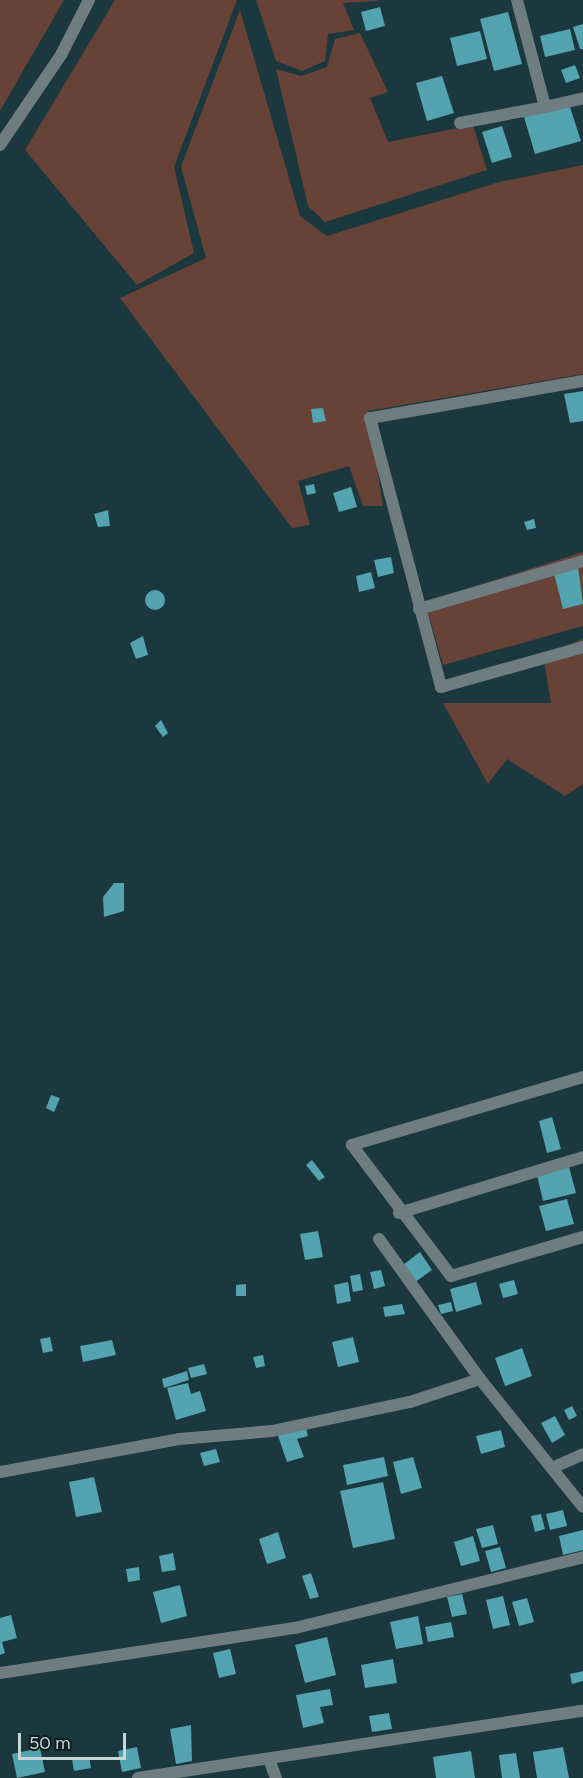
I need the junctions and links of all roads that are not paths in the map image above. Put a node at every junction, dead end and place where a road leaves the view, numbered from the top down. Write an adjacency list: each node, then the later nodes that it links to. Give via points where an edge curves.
1 (89, 0): 6 (street, via 62,56)
2 (517, 0): 4 (street)
3 (583, 98): 4 (street)
4 (545, 106): 5 (street)
5 (460, 123)
6 (0, 145)
7 (583, 381): 9 (street, via 370,418)
8 (583, 561): 9 (street)
9 (419, 609): 10 (street, via 441,687)
10 (583, 647)
11 (583, 1077): 13 (street, via 352,1145)
12 (583, 1157): 13 (street)
13 (399, 1213): 14 (street, via 451,1276)
14 (583, 1237)
15 (379, 1239): 16 (street)
16 (480, 1380): 18 (street); 19 (street, via 410,1402 272,1431 179,1439)
17 (583, 1454): 18 (street)
18 (552, 1468): 20 (street)
19 (0, 1472)
20 (583, 1507)
21 (583, 1557): 22 (street, via 295,1628)
22 (0, 1672)
23 (583, 1711): 24 (street)
24 (269, 1759): 25 (street); 26 (street)
25 (138, 1778)
26 (276, 1778)

